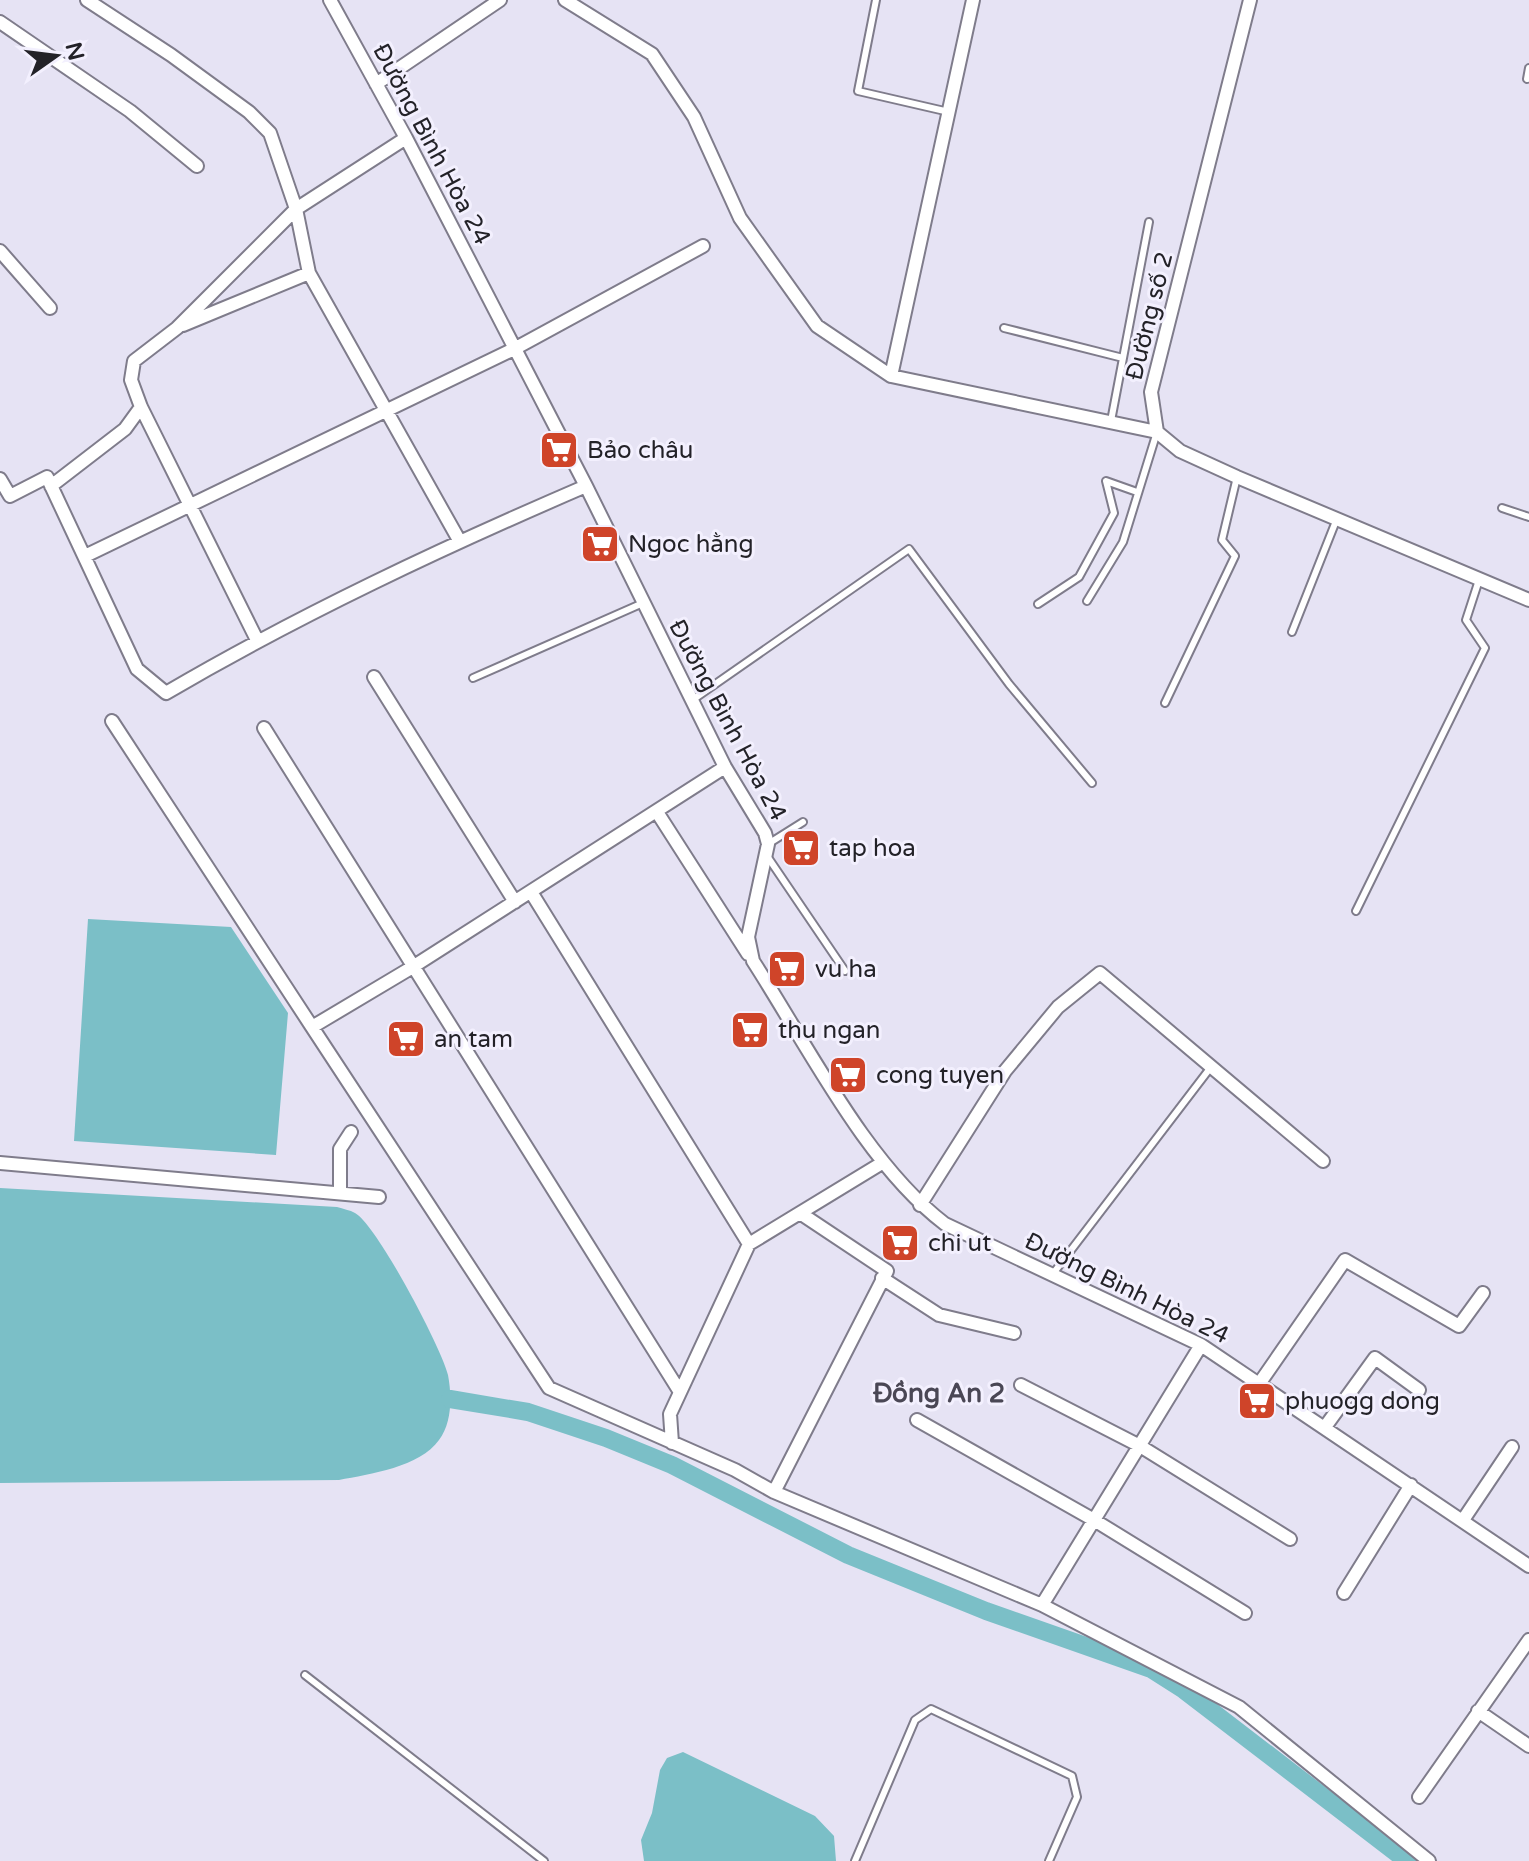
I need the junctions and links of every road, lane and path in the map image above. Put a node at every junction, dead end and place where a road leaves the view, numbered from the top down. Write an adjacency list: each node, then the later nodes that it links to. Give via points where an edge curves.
1 (87, 0): 16 (street, via 249,112 270,133 281,155)
2 (348, 0): 8 (street)
3 (500, 0): 12 (street)
4 (565, 0): 26 (street, via 652,54 694,117 740,218 817,326)
5 (876, 0): 13 (lane, via 858,91)
6 (973, 0): 13 (street)
7 (1250, 0): 30 (street, Đường số 2, via 1151,392)
8 (333, 5): 12 (street, Đường Bình Hòa 24)
9 (0, 22): 15 (street, via 130,111)
10 (1529, 68): 11 (lane)
11 (1527, 79)
12 (376, 84): 14 (street, Đường Bình Hòa 24)
13 (949, 112): 26 (street)
14 (406, 138): 16 (street); 24 (street, Đường Bình Hòa 24)
15 (197, 166)
16 (296, 209): 20 (street); 22 (street)
17 (1149, 222): 25 (lane)
18 (703, 246): 24 (street)
19 (0, 251): 21 (street)
20 (309, 273): 22 (street); 28 (street)
21 (50, 308)
22 (177, 328): 27 (street, via 134,361 131,380)
23 (1004, 328): 25 (lane)
24 (514, 349): 28 (street); 34 (street, Đường Bình Hòa 24)
25 (1123, 358): 29 (lane)
26 (891, 376): 29 (street)
27 (141, 407): 33 (street, via 125,429); 36 (street)
28 (385, 408): 36 (street); 40 (street)
29 (1111, 421): 30 (street)
30 (1157, 432): 31 (street, via 1180,451); 35 (lane)
31 (1237, 477): 39 (street); 52 (lane, via 1222,540 1235,556)
32 (0, 479): 33 (street, via 10,496 47,477)
33 (51, 486): 41 (street)
34 (586, 486): 40 (street); 45 (street, Đường Bình Hòa 24)
35 (1137, 492): 44 (lane, via 1123,542); 46 (lane, via 1106,481 1114,513 1079,577)
36 (191, 507): 41 (street); 48 (street)
37 (1502, 508): 38 (lane)
38 (1529, 517)
39 (1336, 521): 42 (street); 47 (lane)
40 (459, 540): 48 (street)
41 (85, 556): 48 (street, via 137,669 166,693)
42 (1479, 580): 43 (street); 62 (lane, via 1466,620 1485,648)
43 (1529, 600)
44 (1087, 601)
45 (643, 603): 50 (lane); 51 (street, Đường Bình Hòa 24)
46 (1038, 604)
47 (1292, 632)
48 (257, 640)
49 (374, 677): 61 (street)
50 (473, 678)
51 (691, 701): 55 (street, Đường Bình Hòa 24); 56 (lane, via 909,549 1009,684)
52 (1165, 703)
53 (112, 721): 66 (street)
54 (264, 728): 64 (street)
55 (725, 767): 57 (street); 59 (street, Đường Bình Hòa 24, via 760,822)
56 (1092, 783)
57 (657, 812): 60 (street); 63 (street)
58 (803, 822): 59 (lane)
59 (766, 848): 63 (street, Đường Bình Hòa 24, via 748,937); 65 (lane)
60 (531, 892): 61 (street); 76 (street)
61 (515, 902): 64 (street)
62 (1356, 911)
63 (753, 961): 71 (street, Đường Bình Hòa 24)
64 (411, 968): 66 (street); 85 (street)
65 (845, 971)
66 (312, 1027): 88 (street, via 549,1388)
67 (1211, 1067): 69 (street); 74 (street, via 1100,973 1058,1007 1005,1071); 77 (lane)
68 (351, 1132): 72 (street, via 340,1149)
69 (1323, 1161)
70 (0, 1163): 72 (street)
71 (882, 1163): 74 (street, Đường Bình Hòa 24); 75 (street)
72 (340, 1193): 73 (street)
73 (379, 1197)
74 (920, 1205): 77 (street, Đường Bình Hòa 24, via 945,1224)
75 (800, 1213): 76 (street); 78 (street, via 887,1271)
76 (749, 1244): 85 (street)
77 (1052, 1275): 81 (street, Đường Bình Hòa 24)
78 (882, 1278): 80 (street, via 939,1315); 92 (street)
79 (1483, 1293): 82 (street, via 1459,1326 1345,1260)
80 (1014, 1333)
81 (1201, 1345): 82 (street, Đường Bình Hòa 24); 89 (street)
82 (1259, 1384): 87 (street, Đường Bình Hòa 24)
83 (1021, 1385): 89 (street)
84 (1419, 1390): 87 (street, via 1375,1358)
85 (680, 1392): 88 (street, via 670,1414)
86 (917, 1420): 93 (street)
87 (1325, 1427): 91 (street, Đường Bình Hòa 24)
88 (672, 1443): 92 (street)
89 (1140, 1446): 93 (street); 95 (street)
90 (1512, 1447): 94 (street)
91 (1411, 1485): 94 (street, Đường Bình Hòa 24); 97 (street)
92 (774, 1492): 98 (street)
93 (1094, 1520): 98 (street); 99 (street)
94 (1463, 1520): 96 (street, Đường Bình Hòa 24)
95 (1290, 1539)
96 (1529, 1566)
97 (1344, 1593)
98 (1042, 1605): 108 (street, via 1239,1707)
99 (1245, 1613)
100 (1529, 1640): 102 (street)
101 (305, 1675): 105 (lane)
102 (1478, 1711): 103 (street); 104 (street)
103 (1529, 1746)
104 (1419, 1797)
105 (544, 1861)
106 (855, 1861): 107 (lane, via 915,1720 931,1709 1072,1776 1077,1797)
107 (1049, 1861)
108 (1429, 1861)

